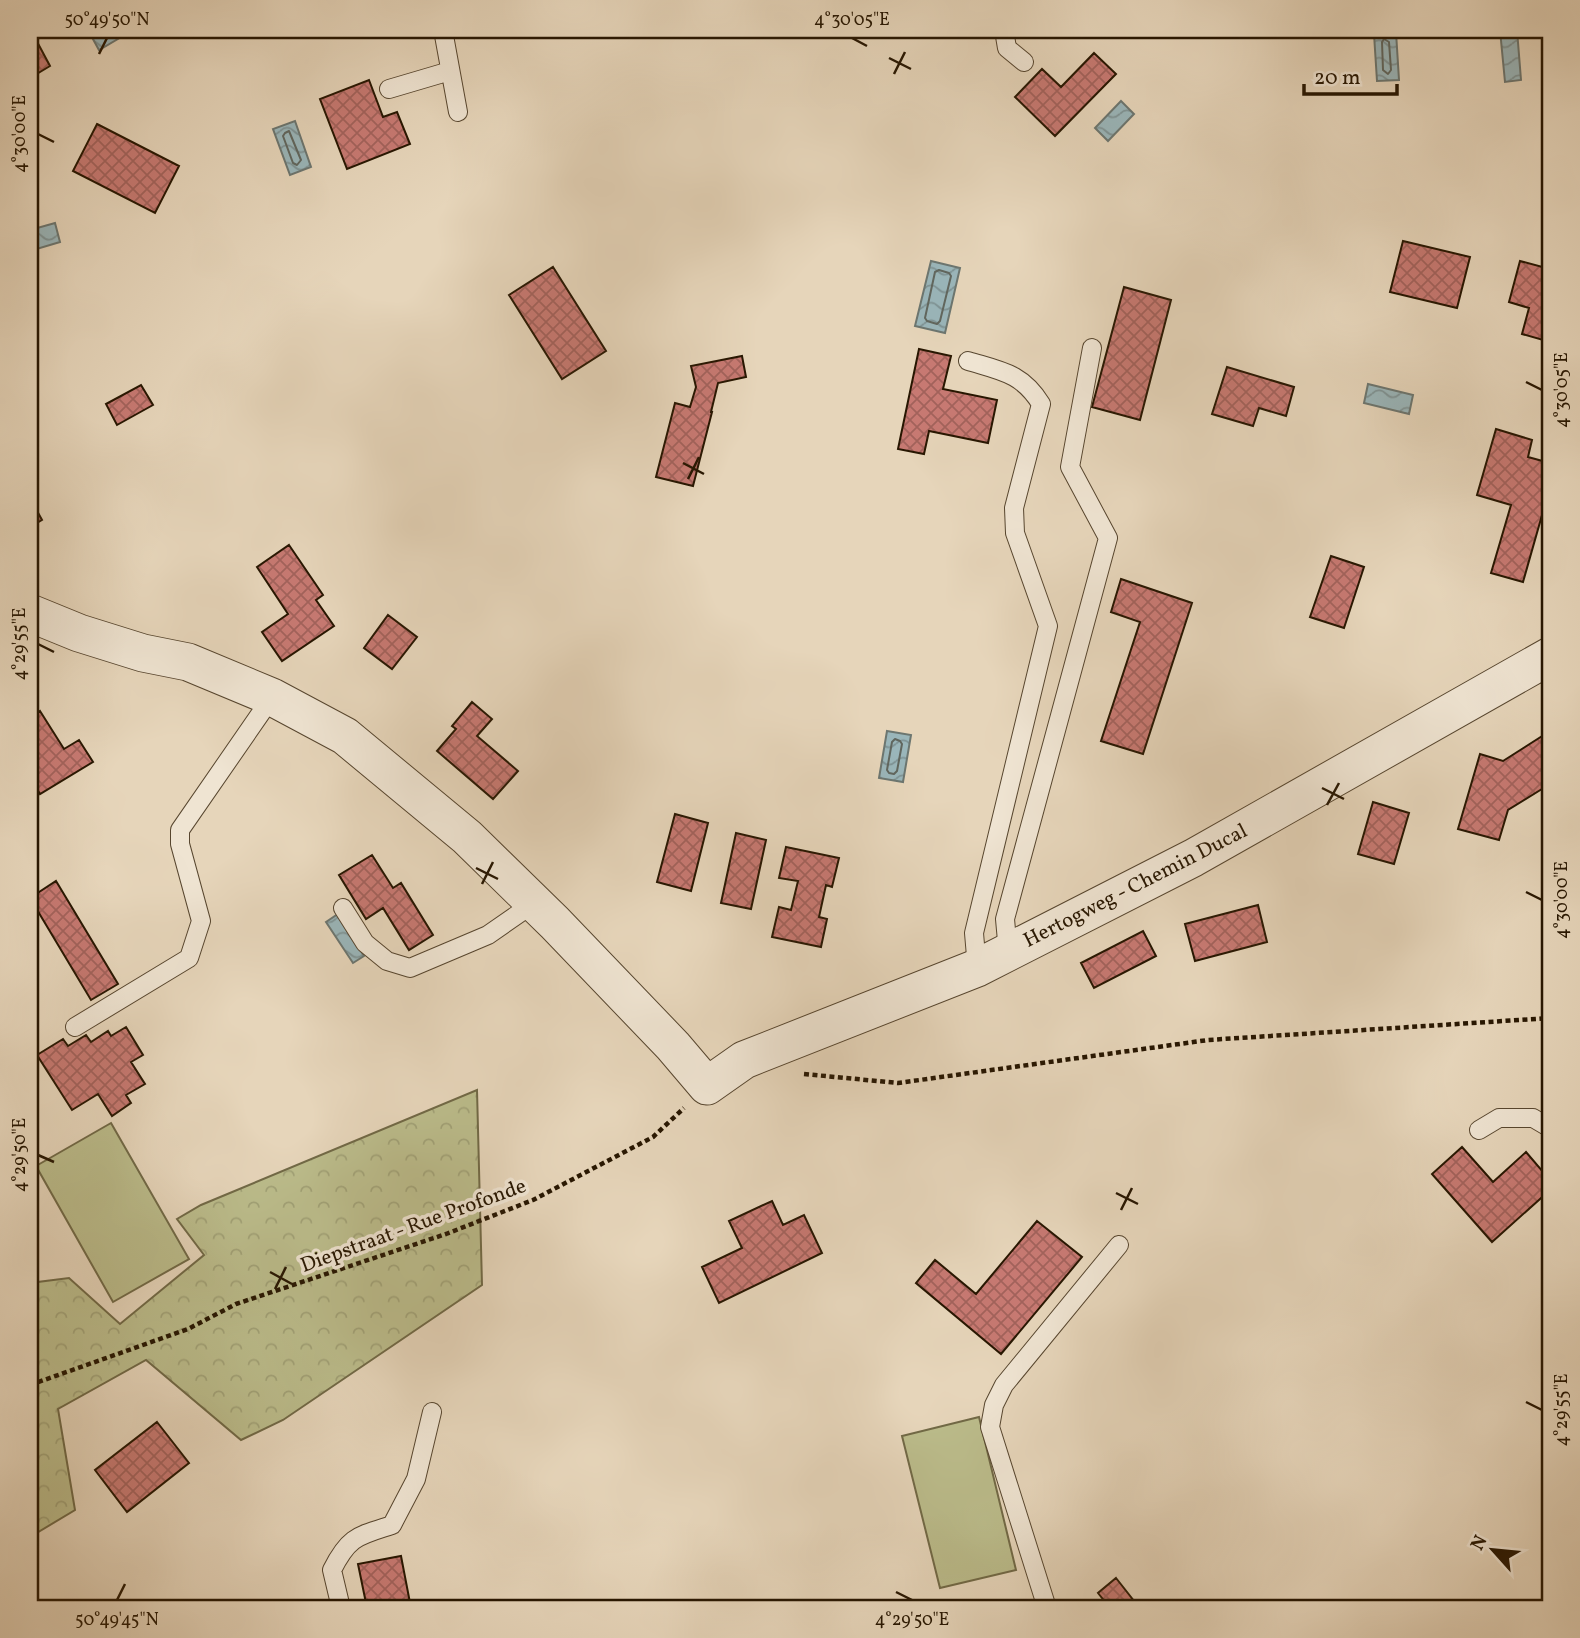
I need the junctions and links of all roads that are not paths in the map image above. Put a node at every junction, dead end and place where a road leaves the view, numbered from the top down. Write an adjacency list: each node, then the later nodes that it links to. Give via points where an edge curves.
1 (443, 30): 4 (lane)
2 (1003, 30): 3 (lane, via 1007,48)
3 (1024, 62)
4 (450, 71): 5 (lane); 6 (lane)
5 (389, 89)
6 (458, 113)
7 (1092, 348): 14 (lane, via 1070,467 1108,538)
8 (968, 361): 14 (lane, via 1013,374 1031,388 1041,404 1014,508 1015,533 1048,626 974,933)
9 (30, 613): 11 (street, via 143,653 188,662)
10 (1550, 656): 14 (street, Hertogweg - Chemin Ducal, via 1193,858)
11 (272, 697): 12 (street, via 345,736 467,837); 15 (lane, via 180,830 201,921 188,958)
12 (534, 903): 13 (lane, via 488,934 410,968 387,961 365,943); 14 (street, Hertogweg - Chemin Ducal, via 707,1086 744,1060)
13 (343, 908)
14 (992, 960)
15 (75, 1027)
16 (1550, 1128): 17 (lane, via 1532,1118 1499,1118)
17 (1479, 1130)
18 (1119, 1245): 21 (lane, via 1004,1385 994,1405 990,1427)
19 (432, 1412): 20 (lane, via 416,1479 392,1525 357,1536 342,1549 332,1570)
20 (341, 1608)
21 (1047, 1608)

